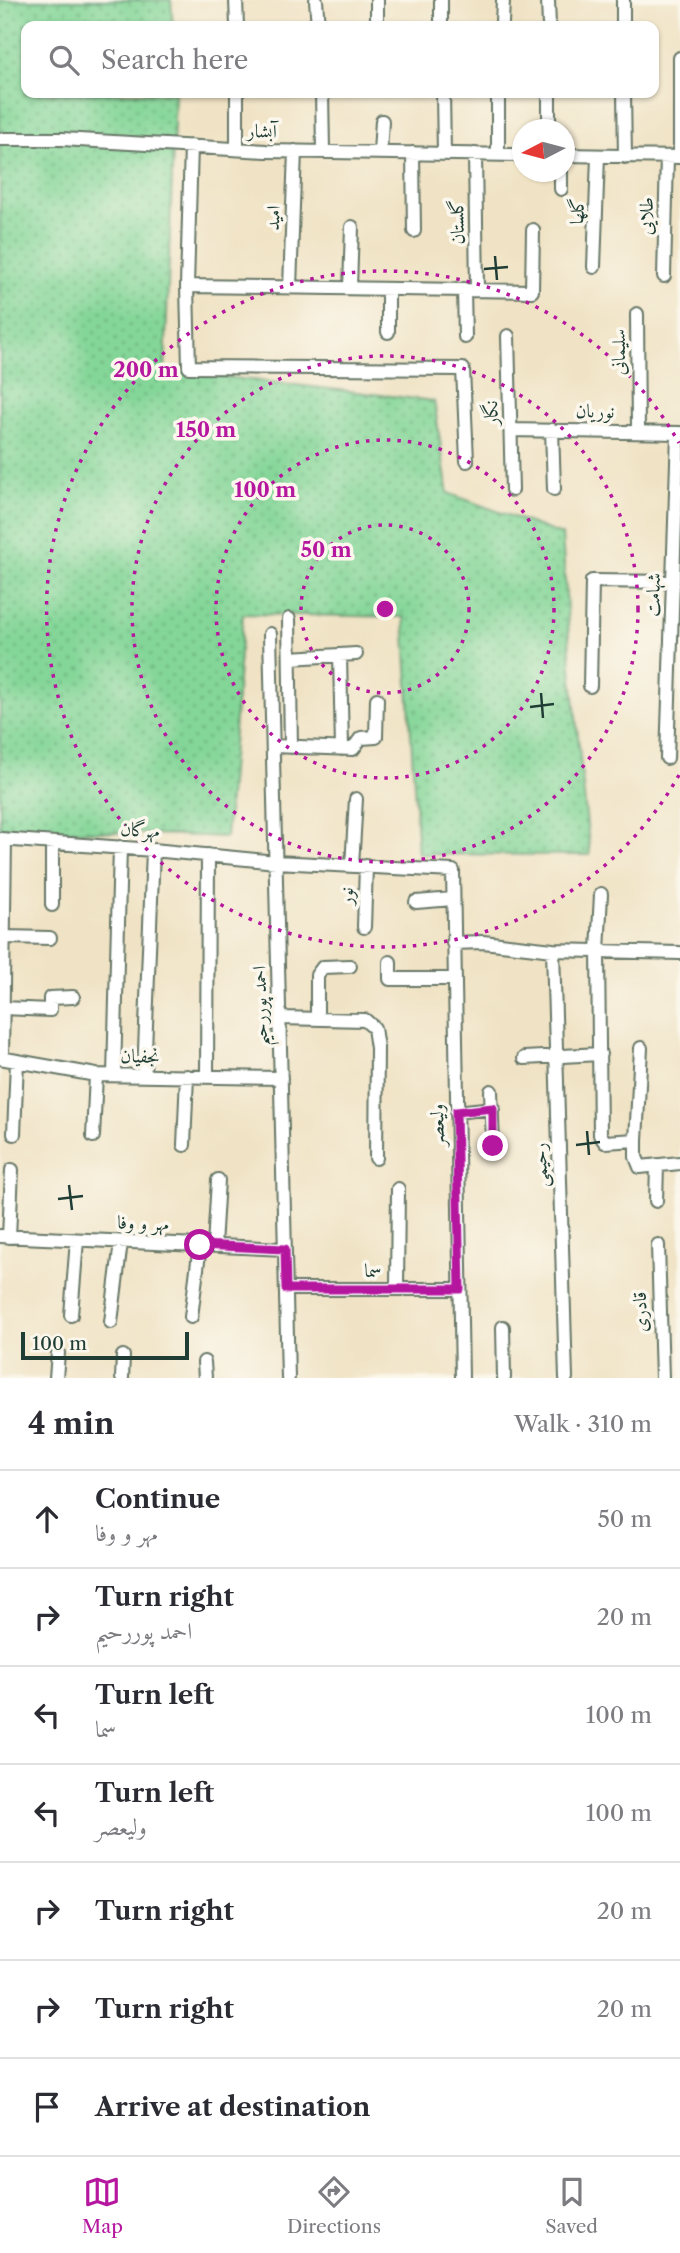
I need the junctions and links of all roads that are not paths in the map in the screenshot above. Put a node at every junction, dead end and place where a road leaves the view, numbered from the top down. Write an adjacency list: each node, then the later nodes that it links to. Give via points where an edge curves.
1 (236, 0): 8 (street)
2 (316, 0): 9 (street)
3 (377, 0): 10 (street)
4 (441, 0): 11 (street)
5 (503, 0): 12 (street)
6 (548, 0): 13 (street)
7 (623, 0): 14 (street)
8 (236, 21)
9 (318, 21)
10 (377, 21)
11 (442, 21)
12 (502, 21)
13 (549, 21)
14 (623, 21)
15 (680, 58): 38 (street, طلایی)
16 (237, 98): 26 (street)
17 (322, 98): 28 (street)
18 (443, 98): 31 (street)
19 (498, 98): 33 (street)
20 (549, 98): 22 (street)
21 (624, 98): 37 (street)
22 (549, 119)
23 (382, 121): 29 (street)
24 (0, 139): 25 (street, آبشار)
25 (191, 146): 26 (street, آبشار); 46 (street)
26 (237, 149): 27 (street, آبشار)
27 (295, 151): 28 (street, آبشار); 47 (street, امید)
28 (323, 152): 29 (street, آبشار)
29 (380, 152): 30 (street, آبشار)
30 (413, 153): 31 (street, آبشار); 43 (street)
31 (444, 153): 32 (street, آبشار)
32 (475, 154): 33 (street, آبشار); 50 (street, گلستان)
33 (498, 155): 34 (street, آبشار)
34 (512, 155)
35 (575, 155): 36 (street)
36 (598, 156): 37 (street); 44 (street, گلها)
37 (625, 157): 38 (street)
38 (676, 157): 45 (street, طلایی)
39 (561, 182): 40 (street)
40 (561, 189)
41 (352, 228): 48 (street)
42 (533, 230): 50 (street, via 532,291)
43 (414, 231)
44 (594, 267)
45 (664, 276)
46 (187, 286): 47 (street); 59 (street, via 189,367 463,369)
47 (290, 287): 48 (street)
48 (351, 288): 49 (street)
49 (388, 289): 50 (street); 52 (street)
50 (470, 289): 54 (street, گلستان)
51 (638, 314): 57 (street, سلیمانی)
52 (388, 332)
53 (508, 336): 55 (street, نگار)
54 (465, 337)
55 (510, 430): 56 (street, نوریان); 61 (street, نگار)
56 (552, 430): 57 (street, نوریان); 60 (street)
57 (638, 431): 58 (street, نوریان)
58 (679, 433): 62 (street, شهامت)
59 (467, 461)
60 (554, 489)
61 (512, 490)
62 (673, 582): 68 (street, شهامت); 69 (street, via 592,581)
63 (289, 619): 67 (street)
64 (270, 634): 71 (street, احمد پوررحیم)
65 (356, 654): 66 (street)
66 (340, 655): 67 (street); 73 (street)
67 (290, 658): 72 (street)
68 (675, 667): 74 (street, شهامت)
69 (590, 686)
70 (377, 699): 73 (street, via 376,737 361,738 353,749)
71 (273, 746): 72 (street); 81 (street, احمد پوررحیم)
72 (291, 747): 73 (street)
73 (342, 749)
74 (667, 758)
75 (356, 799): 82 (street)
76 (3, 839): 77 (street, مهرگان); 90 (street)
77 (52, 843): 78 (street, مهرگان); 88 (street)
78 (120, 848): 79 (street, مهرگان); 110 (street)
79 (153, 850): 80 (street, مهرگان); 111 (street)
80 (208, 855): 81 (street, مهرگان); 113 (street)
81 (276, 862): 82 (street, مهرگان); 101 (street, احمد پوررحیم)
82 (352, 866): 83 (street, مهرگان)
83 (366, 866): 84 (street, مهرگان); 89 (street, نور)
84 (453, 871): 86 (street, ولیعصر)
85 (601, 894): 94 (street)
86 (453, 900): 87 (street); 92 (street, ولیعصر)
87 (416, 902)
88 (51, 905)
89 (364, 927)
90 (4, 937): 91 (street); 100 (street)
91 (50, 938)
92 (453, 943): 93 (street); 98 (street, ولیعصر)
93 (553, 950): 94 (street); 105 (street, رحیمی)
94 (598, 951): 95 (street); 104 (street)
95 (680, 953)
96 (390, 962): 98 (street, via 390,979)
97 (350, 966): 102 (street, via 323,967 317,975)
98 (454, 979): 117 (street, ولیعصر)
99 (73, 997): 100 (street, via 50,998 50,1010)
100 (3, 1007): 106 (street)
101 (280, 1018): 102 (street); 114 (street, احمد پوررحیم)
102 (317, 1019): 123 (street, via 365,1020 374,1028)
103 (641, 1048): 120 (street)
104 (600, 1054): 105 (street); 120 (street, via 600,1135 605,1142)
105 (556, 1056): 107 (street); 152 (street, رحیمی)
106 (1, 1058): 108 (street, نجفیان)
107 (524, 1058)
108 (18, 1061): 109 (street, نجفیان); 118 (street)
109 (96, 1075): 110 (street, نجفیان); 119 (street)
110 (114, 1075): 111 (street, نجفیان)
111 (144, 1076): 112 (street, نجفیان)
112 (187, 1076): 113 (street, نجفیان); 121 (street)
113 (207, 1076): 114 (street, نجفیان)
114 (281, 1078): 135 (street, احمد پوررحیم)
115 (491, 1091): 116 (street)
116 (493, 1108): 117 (street); 122 (street)
117 (456, 1112): 138 (street, ولیعصر)
118 (14, 1134)
119 (93, 1136)
120 (636, 1140): 125 (street, via 640,1167)
121 (184, 1145)
122 (493, 1146)
123 (376, 1158)
124 (680, 1163): 125 (street)
125 (657, 1166): 129 (street)
126 (12, 1170): 130 (street)
127 (218, 1180): 133 (street)
128 (398, 1189): 137 (street)
129 (656, 1201)
130 (4, 1237): 131 (street, مهر و وفا)
131 (77, 1240): 132 (street, مهر و وفا); 139 (street)
132 (121, 1242): 133 (street, مهر و وفا); 141 (street)
133 (207, 1245): 135 (street, مهر و وفا); 140 (street)
134 (657, 1245): 153 (street, قادری)
135 (285, 1249): 136 (street, احمد پوررحیم)
136 (286, 1289): 137 (street, سما); 149 (street, احمد پوررحیم)
137 (397, 1289): 138 (street, سما)
138 (460, 1289): 150 (street, ولیعصر)
139 (71, 1315)
140 (191, 1317)
141 (111, 1322)
142 (503, 1327): 151 (street)
143 (58, 1353): 146 (street)
144 (123, 1356): 147 (street)
145 (204, 1362): 148 (street)
146 (55, 1378)
147 (122, 1378)
148 (205, 1378)
149 (288, 1378)
150 (462, 1378)
151 (504, 1378)
152 (566, 1378)
153 (662, 1378)

